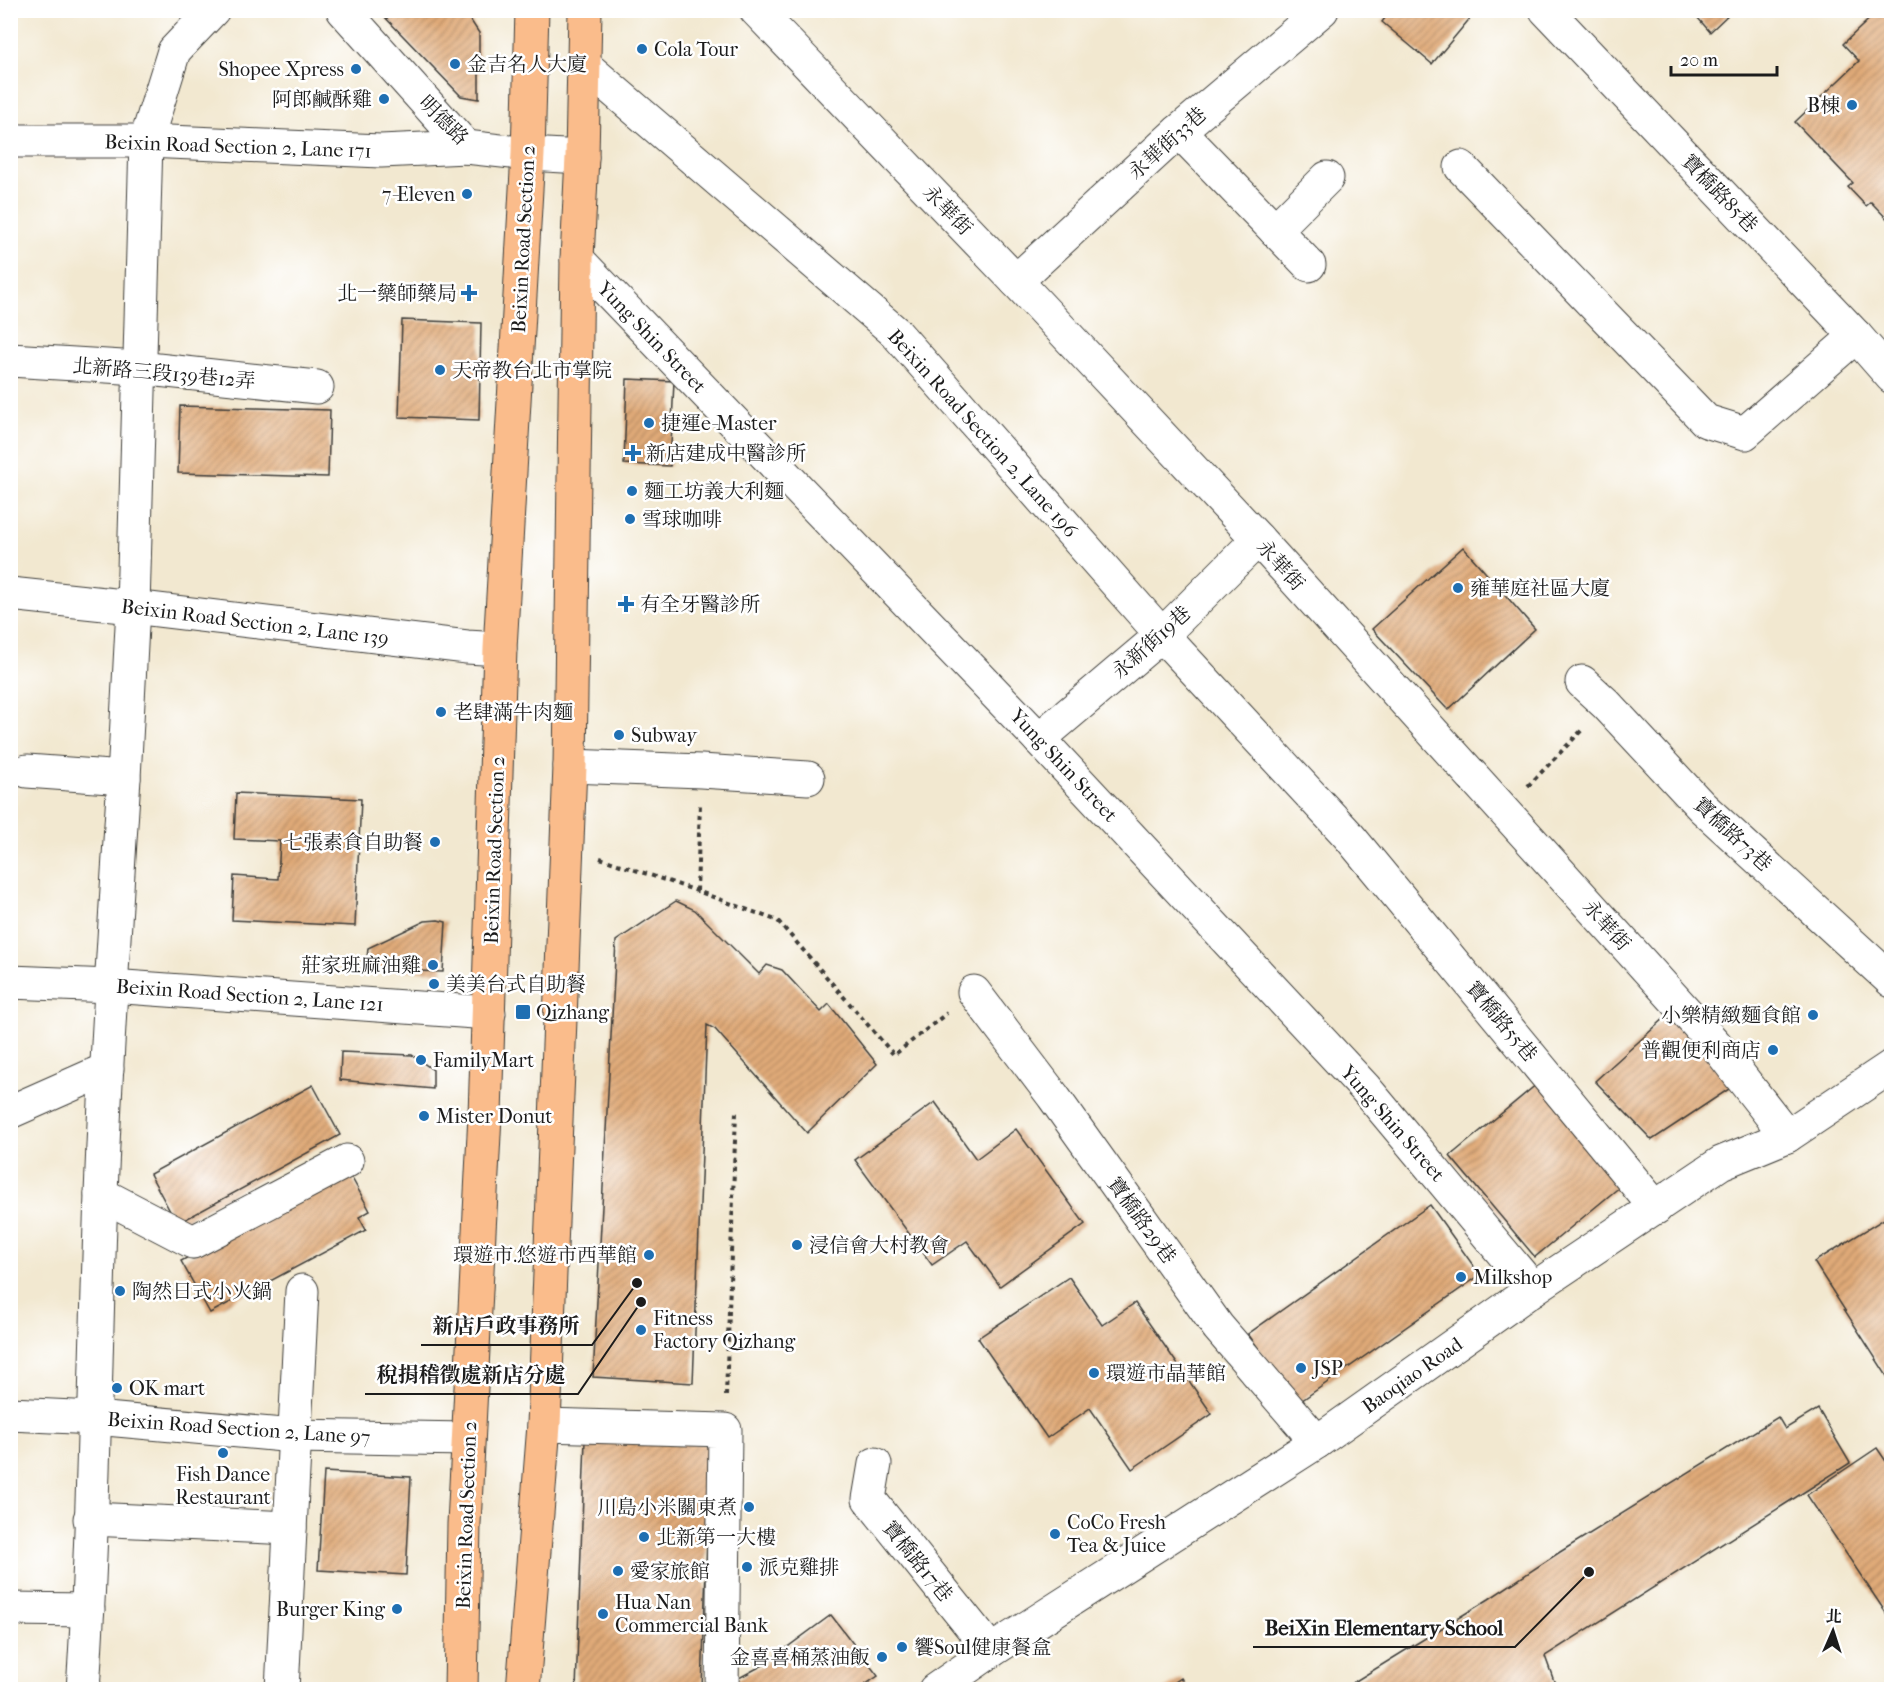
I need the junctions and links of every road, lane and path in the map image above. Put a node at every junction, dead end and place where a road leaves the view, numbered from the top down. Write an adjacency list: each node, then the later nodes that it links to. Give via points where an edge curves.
1 (213, 10): 11 (street, via 174,51)
2 (343, 10): 12 (street, 明德路)
3 (532, 10): 13 (main road, Beixin Road Section 2)
4 (585, 10): 8 (main road)
5 (756, 10): 20 (street, 永華街)
6 (1322, 10): 9 (street, 永華街33巷)
7 (1546, 10): 21 (street, 寶橋路85巷)
8 (584, 65): 14 (main road); 29 (street, Beixin Road Section 2, Lane 196, via 895,332)
9 (1179, 131): 17 (street); 20 (street, 永華街33巷)
10 (10, 141): 11 (street, Beixin Road Section 2, Lane 171)
11 (146, 141): 12 (street, Beixin Road Section 2, Lane 171, via 381,151); 23 (street)
12 (466, 147): 13 (street, 明德路)
13 (528, 154): 14 (street, 明德路); 30 (main road, Beixin Road Section 2)
14 (582, 157): 18 (main road)
15 (1461, 167): 21 (street, via 1706,421 1744,433)
16 (1327, 178): 17 (street)
17 (1275, 230): 19 (street)
18 (577, 259): 33 (street, Yung Shin Street); 34 (main road)
19 (1309, 265)
20 (1016, 281): 26 (street, 永華街)
21 (1856, 336): 24 (street, 寶橋路85巷)
22 (10, 360): 23 (street, 北新路三段139巷12弄)
23 (140, 368): 25 (street, 北新路三段139巷12弄); 28 (street)
24 (1892, 377)
25 (317, 387)
26 (1258, 539): 29 (street, 永新街19巷); 39 (street, 永華街)
27 (10, 594): 28 (street, Beixin Road Section 2, Lane 139)
28 (133, 607): 30 (street, Beixin Road Section 2, Lane 139); 37 (street)
29 (1162, 635): 33 (street, 永新街19巷); 40 (street, Beixin Road Section 2, Lane 196)
30 (500, 649): 47 (main road, Beixin Road Section 2)
31 (1582, 682): 32 (street, 寶橋路73巷)
32 (1606, 704): 39 (path); 43 (street, 寶橋路73巷, via 1702,807)
33 (1040, 739): 56 (street, Yung Shin Street, via 1365,1088)
34 (570, 766): 36 (street); 41 (main road)
35 (27, 771): 37 (street)
36 (701, 771): 38 (street); 42 (path)
37 (124, 778): 45 (street)
38 (808, 778)
39 (1503, 811): 52 (street, 永華街, via 1716,1045)
40 (1348, 835): 55 (street, 寶橋路55巷)
41 (566, 846): 42 (path); 60 (main road)
42 (697, 891): 46 (path, via 778,921 894,1055)
43 (1892, 981)
44 (10, 982): 45 (street, Beixin Road Section 2, Lane 121)
45 (111, 986): 47 (street, Beixin Road Section 2, Lane 121); 49 (street)
46 (974, 992): 64 (street, 寶橋路29巷, via 1218,1327)
47 (489, 1013): 63 (main road, Beixin Road Section 2)
48 (1892, 1066): 52 (street, Baoqiao Road)
49 (107, 1068): 50 (street); 54 (street)
50 (10, 1112)
51 (736, 1112): 61 (path)
52 (1787, 1136): 55 (street, Baoqiao Road, via 1721,1163)
53 (347, 1161): 54 (street, via 193,1242)
54 (101, 1194): 59 (street)
55 (1656, 1208): 56 (street, Baoqiao Road)
56 (1533, 1289): 64 (street, Baoqiao Road)
57 (302, 1291): 62 (street)
58 (10, 1414): 59 (street, Beixin Road Section 2, Lane 97)
59 (95, 1418): 62 (street, Beixin Road Section 2, Lane 97); 66 (street)
60 (544, 1425): 61 (street); 74 (main road)
61 (725, 1430): 75 (street)
62 (294, 1436): 63 (street, Beixin Road Section 2, Lane 97); 67 (street)
63 (467, 1439): 73 (main road, Beixin Road Section 2)
64 (1317, 1442): 70 (street, Baoqiao Road)
65 (875, 1464): 70 (street, 寶橋路17巷, via 869,1499)
66 (90, 1519): 67 (street); 69 (street)
67 (290, 1528): 72 (street)
68 (10, 1609): 69 (street)
69 (88, 1610): 71 (street)
70 (991, 1651): 76 (street, Baoqiao Road)
71 (83, 1689)
72 (282, 1689)
73 (462, 1689)
74 (523, 1689)
75 (722, 1689)
76 (935, 1689)

